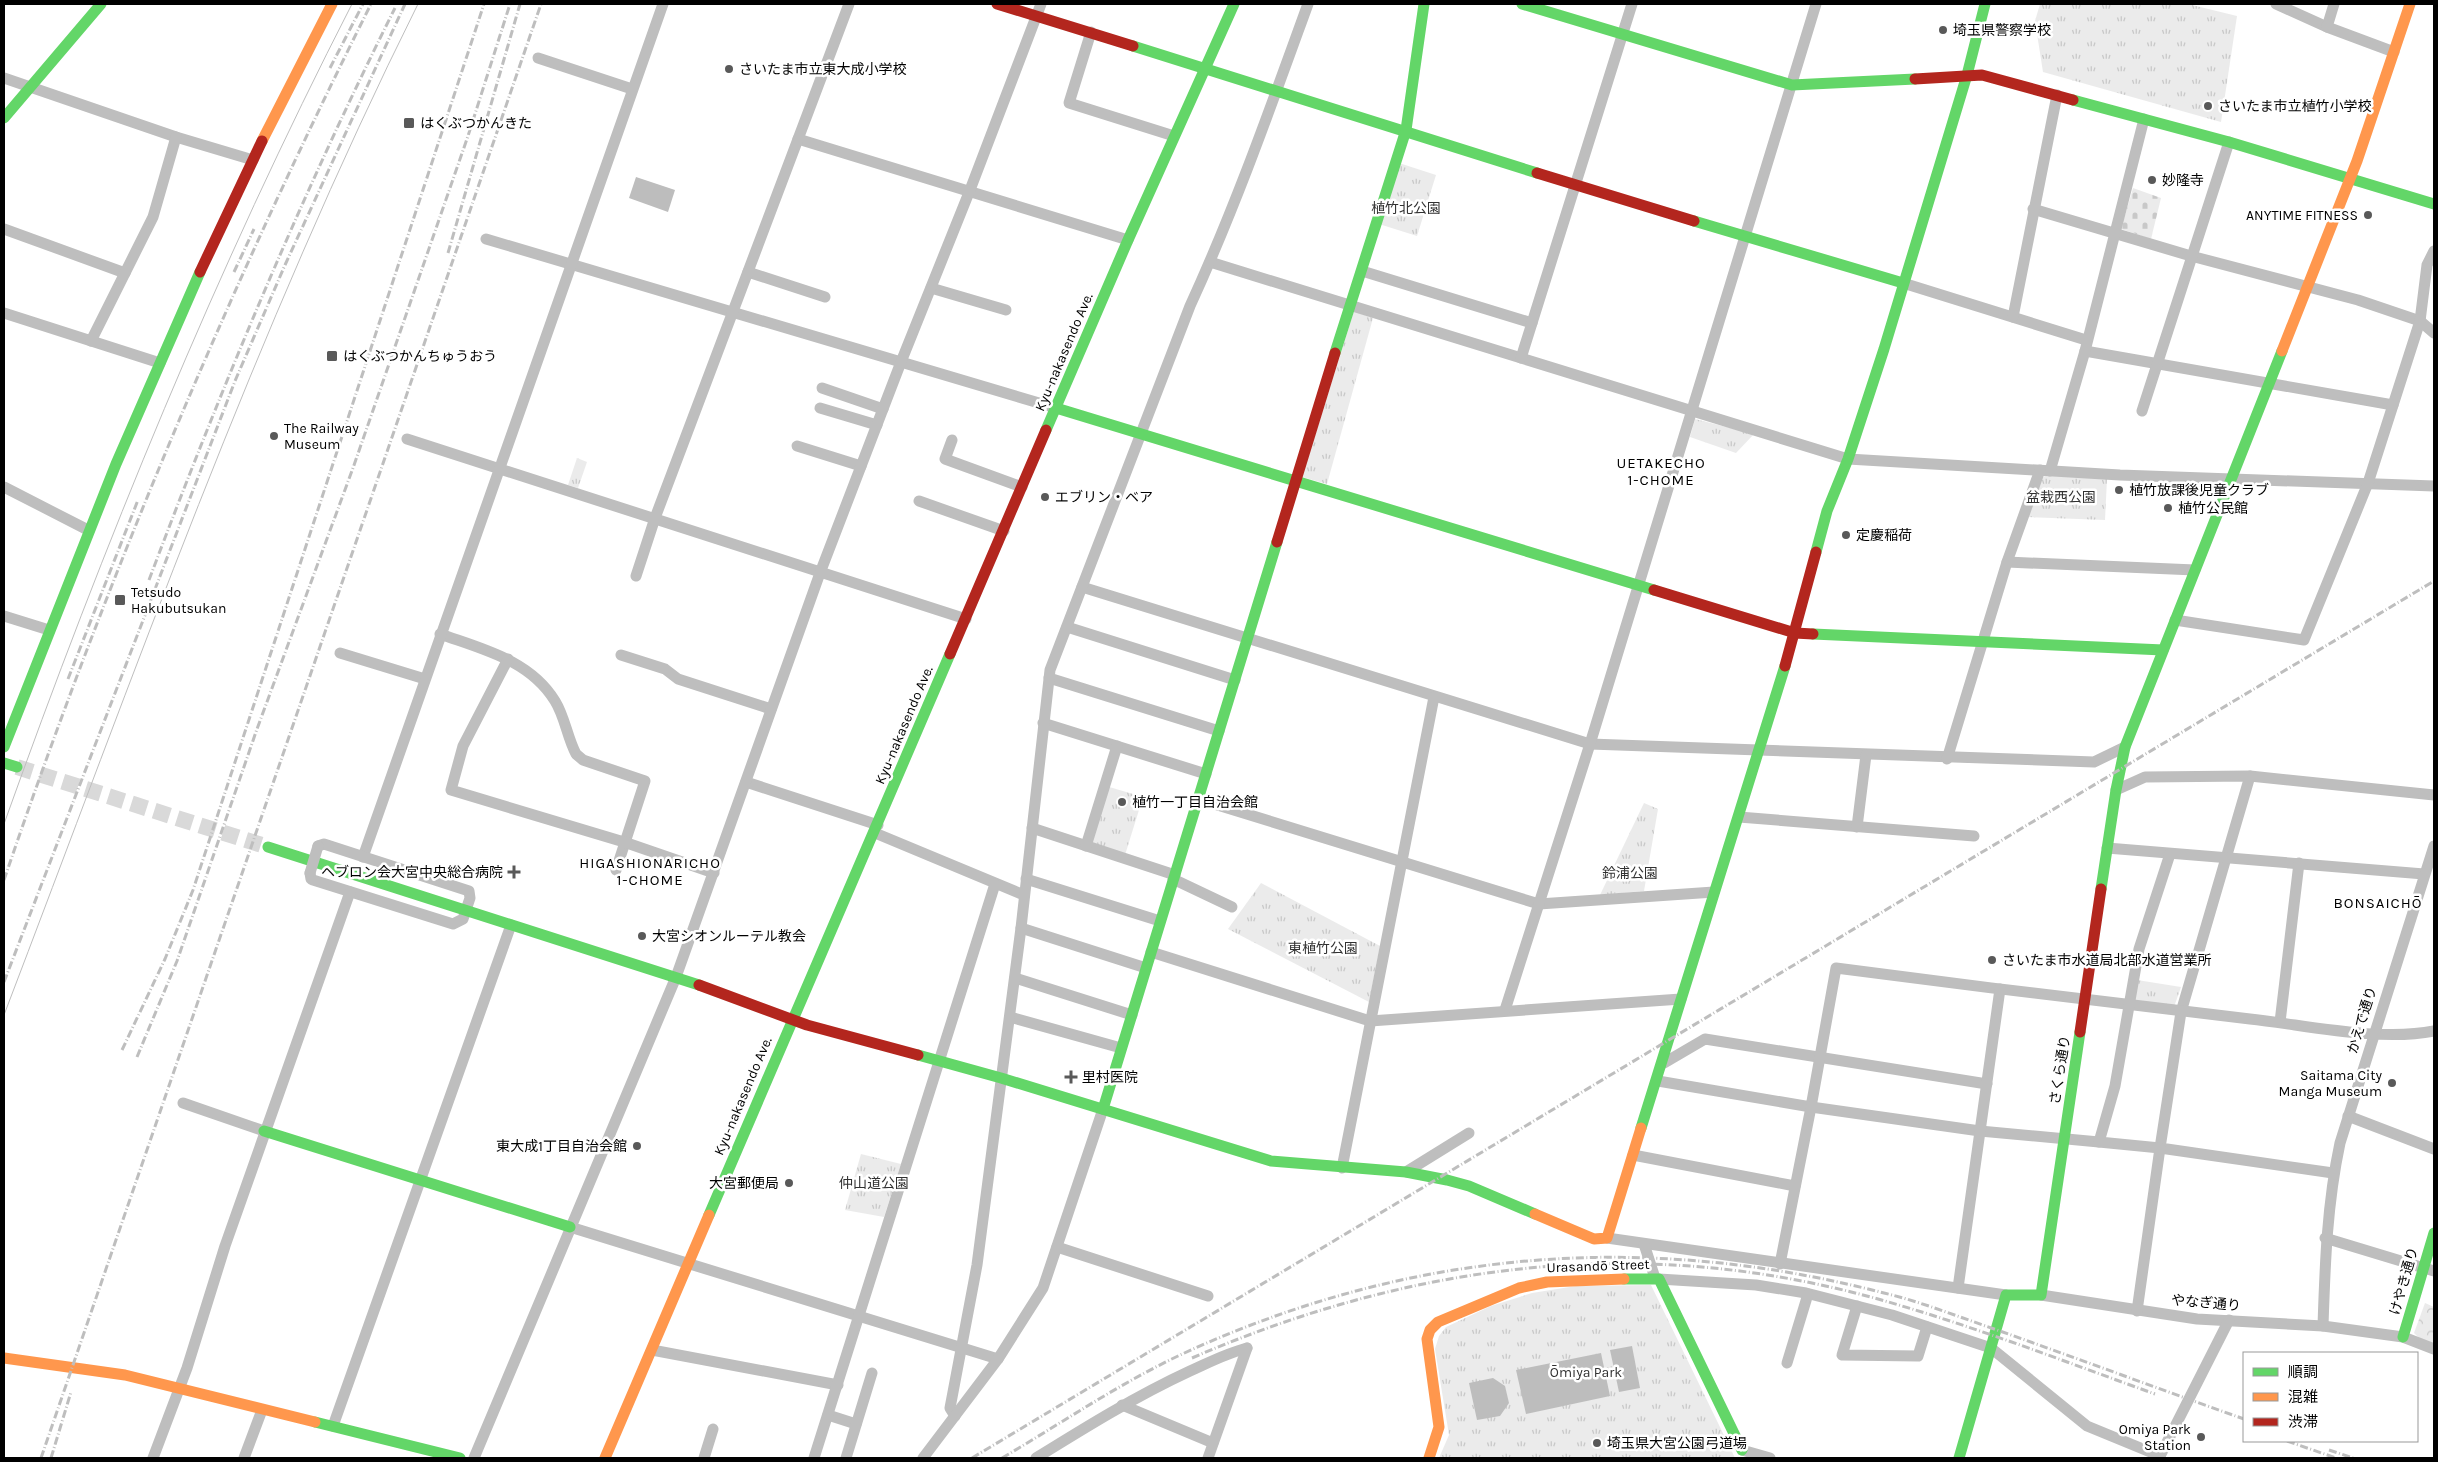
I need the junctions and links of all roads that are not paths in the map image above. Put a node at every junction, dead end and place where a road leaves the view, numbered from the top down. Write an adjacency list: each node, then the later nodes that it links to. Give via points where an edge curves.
1 (101, 4): 27 (main road)
2 (331, 4): 38 (main road)
3 (663, 4): 28 (street)
4 (850, 4): 36 (street)
5 (997, 4): 17 (main road)
6 (1041, 4): 17 (street)
7 (1234, 4): 23 (main road, Kyu-nakasendo Ave.)
8 (1308, 4): 29 (street)
9 (1424, 4): 33 (main road)
10 (1522, 4): 20 (main road)
11 (1632, 4): 20 (street)
12 (1816, 4): 26 (street)
13 (1985, 4): 24 (main road)
14 (2276, 4): 18 (street)
15 (2334, 4): 18 (street)
16 (2410, 4): 21 (main road, さくら通り)
17 (1036, 16): 19 (main road); 41 (street)
18 (2327, 27): 21 (street)
19 (1091, 32): 23 (main road); 34 (street, via 1069,103)
20 (1622, 34): 26 (main road); 40 (street)
21 (2394, 52): 39 (main road, さくら通り)
22 (538, 58): 28 (street)
23 (1205, 68): 29 (main road); 34 (main road, Kyu-nakasendo Ave.)
24 (1967, 75): 26 (main road); 30 (main road, via 1982,75); 56 (main road)
25 (4, 78): 27 (street)
26 (1792, 85): 46 (street)
27 (30, 87): 31 (main road); 35 (street)
28 (632, 89): 52 (street)
29 (1277, 90): 33 (main road); 51 (street)
30 (2057, 95): 32 (main road); 43 (street)
31 (4, 118)
32 (2144, 119): 37 (main road); 45 (street)
33 (1406, 130): 40 (main road); 53 (main road)
34 (1174, 136): 48 (main road, Kyu-nakasendo Ave.)
35 (176, 137): 38 (street); 55 (street, via 153,217)
36 (798, 139): 41 (street); 54 (street)
37 (2229, 142): 39 (main road); 50 (street)
38 (253, 160): 72 (main road)
39 (2350, 177): 42 (main road); 57 (main road, さくら通り)
40 (1575, 185): 46 (main road); 66 (street)
41 (970, 190): 48 (street); 58 (street)
42 (2434, 204)
43 (2033, 209): 45 (street); 64 (street)
44 (4, 229): 55 (street)
45 (2114, 232): 50 (street); 69 (street)
46 (1745, 235): 56 (main road); 80 (street)
47 (486, 239): 52 (street)
48 (1128, 240): 79 (main road, Kyu-nakasendo Ave.)
49 (2434, 251): 65 (street, via 2427,265)
50 (2191, 256): 57 (street); 73 (street)
51 (1210, 262): 60 (street); 83 (street)
52 (570, 264): 62 (street); 89 (street)
53 (1362, 271): 60 (main road); 66 (street)
54 (748, 272): 59 (street); 62 (street)
55 (125, 273): 68 (street)
56 (1903, 283): 64 (street); 87 (main road)
57 (2306, 286): 65 (street); 74 (main road, さくら通り)
58 (931, 288): 61 (street); 71 (street)
59 (825, 297)
60 (1350, 305): 70 (street); 92 (main road)
61 (1006, 310)
62 (734, 313): 71 (street); 98 (street)
63 (5, 314): 68 (street)
64 (2013, 317): 69 (street)
65 (2420, 321): 67 (street); 76 (street)
66 (1532, 323): 70 (street)
67 (2434, 333)
68 (91, 341): 72 (street)
69 (2085, 345): 73 (street); 90 (street)
70 (1522, 358): 80 (street)
71 (900, 362): 78 (street); 79 (street)
72 (160, 363): 99 (main road)
73 (2158, 363): 74 (street); 81 (street)
74 (2268, 382): 76 (street); 91 (main road, さくら通り)
75 (822, 388): 78 (street)
76 (2393, 405): 93 (street)
77 (820, 408): 82 (street)
78 (883, 408): 82 (street)
79 (1056, 408): 83 (main road); 96 (main road, Kyu-nakasendo Ave.)
80 (1690, 410): 87 (street); 105 (street)
81 (2142, 411)
82 (877, 425): 88 (street)
83 (1141, 433): 92 (main road); 106 (street)
84 (407, 439): 89 (street)
85 (952, 440): 96 (street, via 945,459)
86 (797, 446): 88 (street)
87 (1848, 459): 90 (street); 113 (main road, via 1827,511)
88 (861, 466): 103 (street)
89 (499, 468): 98 (street); 112 (street)
90 (2045, 470): 91 (street); 101 (street)
91 (2230, 478): 93 (street); 102 (main road, さくら通り)
92 (1297, 480): 105 (main road); 114 (main road)
93 (2368, 483): 94 (street); 109 (street, via 2304,640)
94 (2434, 486)
95 (4, 487): 99 (street)
96 (1022, 487): 100 (main road, Kyu-nakasendo Ave.)
97 (919, 501): 100 (street)
98 (654, 518): 103 (street); 104 (street)
99 (88, 530): 111 (main road)
100 (1004, 531): 108 (main road, Kyu-nakasendo Ave.)
101 (2007, 562): 102 (street); 115 (street)
102 (2195, 570): 109 (main road, さくら通り)
103 (820, 572): 108 (street); 124 (street)
104 (636, 576)
105 (1637, 585): 113 (main road); 127 (street)
106 (1082, 588): 110 (street); 114 (street)
107 (4, 616): 111 (street)
108 (966, 619): 145 (main road, Kyu-nakasendo Ave.)
109 (2175, 620): 116 (main road, さくら通り)
110 (1067, 627): 120 (street); 122 (street)
111 (49, 630): 129 (main road)
112 (440, 634): 119 (street); 121 (street)
113 (1794, 634): 115 (main road); 131 (main road)
114 (1248, 639): 122 (main road); 123 (street)
115 (1982, 643): 116 (main road); 133 (street)
116 (2163, 650): 130 (main road, さくら通り)
117 (340, 653): 121 (street)
118 (621, 655): 124 (street, via 665,669 678,679)
119 (508, 659): 147 (street, via 524,668 554,699 576,754 583,760 645,781); 147 (street, via 464,746 451,790)
120 (1049, 678): 125 (street); 126 (street)
121 (425, 679): 153 (street)
122 (1235, 680): 126 (main road)
123 (1434, 697): 127 (street); 155 (street)
124 (771, 709): 138 (street)
125 (1043, 723): 128 (street); 144 (street)
126 (1219, 731): 136 (main road)
127 (1590, 744): 131 (street); 166 (street)
128 (1117, 746): 136 (street); 148 (street)
129 (4, 747)
130 (2125, 747): 133 (street, via 2094,762); 139 (main road, さくら通り)
131 (1759, 751): 132 (street); 142 (main road)
132 (1866, 755): 133 (street); 143 (street)
133 (1947, 759)
134 (4, 763): 135 (main road)
135 (17, 767)
136 (1206, 774): 141 (main road)
137 (2250, 776): 139 (street, via 2145,777); 140 (street); 154 (street)
138 (746, 782): 145 (street); 158 (street)
139 (2116, 790): 151 (main road, さくら通り)
140 (2434, 795)
141 (1198, 799): 155 (street); 160 (main road)
142 (1739, 817): 143 (street); 164 (main road)
143 (1857, 827): 146 (street)
144 (1032, 828): 148 (street); 161 (street)
145 (876, 829): 162 (street); 184 (main road, Kyu-nakasendo Ave.)
146 (1974, 836)
147 (624, 842): 157 (street); 158 (street)
148 (1086, 846): 160 (street)
149 (2434, 846): 159 (street, かえで通り)
150 (268, 847): 168 (main road)
151 (2107, 848): 152 (street); 177 (main road, さくら通り)
152 (2170, 854): 154 (street); 179 (street, via 2139,949)
153 (363, 857): 163 (street, bridge, via 324,844 318,846 310,878); 168 (street, via 469,892)
154 (2226, 858): 156 (street); 181 (street)
155 (1403, 862): 166 (street); 185 (street)
156 (2299, 863): 159 (street); 186 (street)
157 (616, 870)
158 (714, 873): 174 (street)
159 (2424, 874): 188 (street, かえで通り)
160 (1174, 877): 167 (street); 169 (main road)
161 (1026, 879): 165 (street); 169 (street)
162 (995, 884): 165 (street); 191 (street)
163 (350, 892): 168 (street, via 453,924 463,918); 200 (street)
164 (1714, 892): 166 (street); 178 (main road)
165 (1024, 895): 171 (street)
166 (1539, 904): 180 (street)
167 (1232, 907)
168 (466, 909): 170 (main road)
169 (1160, 922): 172 (main road)
170 (510, 925): 174 (main road); 211 (street)
171 (1021, 928): 173 (street); 175 (street)
172 (1151, 952): 173 (main road); 185 (street)
173 (1146, 968): 182 (main road)
174 (676, 978): 184 (main road); 213 (street)
175 (1015, 978): 182 (street); 183 (street)
176 (2000, 989): 177 (street); 190 (street, via 1836,968); 195 (street)
177 (2087, 998): 179 (street); 203 (main road, さくら通り)
178 (1681, 999): 180 (street); 192 (main road)
179 (2129, 1006): 181 (street); 204 (street, via 2115,1086)
180 (1505, 1010): 185 (street)
181 (2181, 1012): 186 (street); 205 (street)
182 (1132, 1015): 189 (main road)
183 (1010, 1017): 189 (street); 193 (street)
184 (792, 1019): 191 (main road); 219 (main road, Kyu-nakasendo Ave.)
185 (1370, 1021): 208 (street)
186 (2280, 1022): 188 (street)
187 (2434, 1031): 188 (street)
188 (2374, 1033): 199 (street, かえで通り)
189 (1121, 1048): 198 (main road)
190 (1820, 1059): 192 (street, via 1705,1039); 195 (street); 197 (street)
191 (939, 1061): 193 (main road); 230 (street)
192 (1664, 1062): 194 (main road)
193 (1001, 1078): 198 (main road); 235 (street, via 976,1265)
194 (1658, 1081): 197 (street); 207 (main road)
195 (1987, 1084): 201 (street)
196 (183, 1103): 200 (street)
197 (1811, 1107): 201 (street); 212 (street)
198 (1103, 1109): 208 (main road, via 1271,1161); 218 (street)
199 (2348, 1116): 206 (street); 210 (street, かえで通り)
200 (264, 1131): 211 (main road); 244 (street)
201 (1980, 1131): 203 (street); 223 (street)
202 (1469, 1133): 209 (street)
203 (2064, 1138): 204 (street); 227 (main road, さくら通り)
204 (2099, 1142): 205 (street)
205 (2160, 1148): 210 (street); 229 (street)
206 (2434, 1149)
207 (1633, 1155): 212 (street); 215 (main road)
208 (1342, 1168): 209 (main road)
209 (1406, 1172): 215 (main road, via 1468,1186 1594,1239)
210 (2333, 1173): 216 (street, かえで通り)
211 (420, 1181): 213 (main road); 250 (street)
212 (1795, 1186): 220 (street)
213 (570, 1227): 219 (street); 258 (street)
214 (2434, 1233): 221 (main road, けやき通り)
215 (1607, 1238): 217 (street)
216 (2325, 1238): 221 (street); 232 (street, かえで通り)
217 (1644, 1244): 220 (street); 222 (street)
218 (1057, 1248): 225 (street); 240 (street, via 1035,1304)
219 (689, 1264): 230 (street); 238 (main road, Kyu-nakasendo Ave.)
220 (1780, 1264): 223 (street)
221 (2429, 1269): 234 (main road, けやき通り)
222 (1657, 1278): 224 (street, via 1756,1285); 253 (main road, Urasandō Street); 266 (main road, Urasandō Street, via 1547,1282 1504,1294 1438,1322 1427,1339 1439,1427)
223 (1958, 1288): 226 (street)
224 (1808, 1294): 228 (street); 241 (street)
225 (1208, 1296)
226 (2006, 1296): 227 (main road, やなぎ通り); 236 (main road)
227 (2041, 1296): 229 (street, やなぎ通り)
228 (1856, 1306): 233 (street); 233 (street, via 1842,1355 1918,1356)
229 (2137, 1311): 231 (street, やなぎ通り)
230 (860, 1316): 235 (street); 243 (street)
231 (2229, 1320): 232 (street, やなぎ通り); 254 (street)
232 (2322, 1326): 234 (street, やなぎ通り)
233 (1927, 1327): 236 (street)
234 (2403, 1337): 237 (street, やなぎ通り)
235 (960, 1348): 240 (street); 248 (street, via 950,1408)
236 (1991, 1348): 254 (street, via 2087,1426); 268 (main road)
237 (2434, 1349)
238 (652, 1350): 243 (street); 259 (main road, Kyu-nakasendo Ave.)
239 (4, 1358): 244 (main road, via 86,1368)
240 (998, 1359): 248 (street)
241 (1787, 1363)
242 (872, 1373): 249 (street)
243 (838, 1385): 247 (street)
244 (180, 1388): 246 (main road); 255 (street)
245 (1122, 1405): 252 (street); 252 (street, via 1208,1362 1247,1348); 264 (street)
246 (262, 1410): 250 (main road); 256 (street)
247 (828, 1414): 249 (street); 261 (street)
248 (955, 1416): 263 (street)
249 (856, 1424): 262 (street)
250 (333, 1426): 257 (main road)
251 (713, 1429): 260 (street)
252 (1213, 1443): 265 (street)
253 (1744, 1454): 267 (street)
254 (2159, 1457)
255 (153, 1458)
256 (244, 1458)
257 (460, 1458)
258 (474, 1458)
259 (605, 1458)
260 (704, 1458)
261 (814, 1458)
262 (846, 1458)
263 (924, 1458)
264 (1036, 1458)
265 (1208, 1458)
266 (1429, 1458)
267 (1770, 1458)
268 (1959, 1458)

